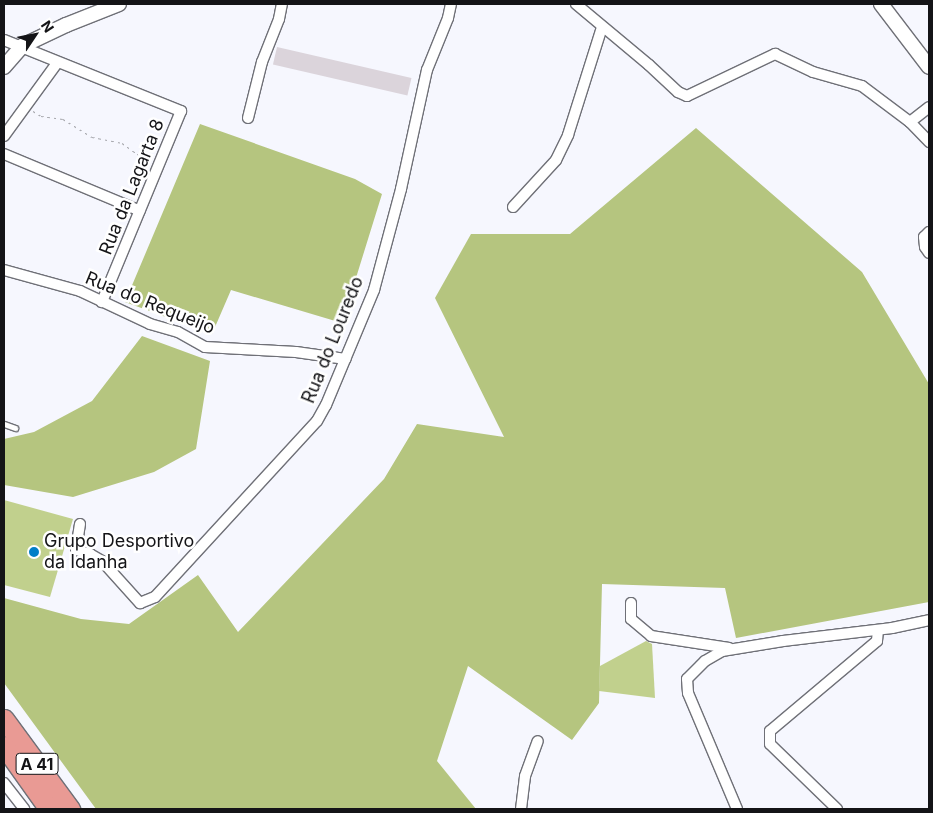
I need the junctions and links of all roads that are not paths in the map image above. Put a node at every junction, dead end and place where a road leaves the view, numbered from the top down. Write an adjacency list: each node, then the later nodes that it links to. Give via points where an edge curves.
1 (119, 4): 8 (street)
2 (282, 4): 13 (street, via 262,62)
3 (451, 4): 24 (street, Rua do Louredo, via 427,70 374,290)
4 (576, 4): 6 (street)
5 (881, 4): 11 (street)
6 (604, 29): 14 (street, via 678,92 687,96 775,54 814,72 862,86); 18 (street, via 568,135 556,160)
7 (4, 40): 8 (street)
8 (22, 46): 9 (street); 10 (street)
9 (57, 63): 15 (street); 19 (street, Rua da Lagarta 8, via 181,111)
10 (4, 67)
11 (929, 67)
12 (929, 107): 14 (street)
13 (248, 118)
14 (910, 122): 16 (street)
15 (4, 136)
16 (929, 142)
17 (4, 154): 19 (street)
18 (513, 207)
19 (140, 212): 23 (street, Rua da Lagarta 8)
20 (929, 232): 21 (street, via 924,237)
21 (929, 252)
22 (4, 270): 23 (street, Rua do Requeijo, via 80,291)
23 (102, 302): 24 (street, Rua do Requeijo, via 150,324 178,332 205,347 296,352)
24 (346, 359): 27 (street, Rua do Louredo, via 317,421 155,597 140,603 102,561 76,550)
25 (4, 424): 26 (lane)
26 (15, 428)
27 (80, 524)
28 (631, 603): 31 (street, via 631,619 651,636)
29 (929, 620): 30 (street)
30 (878, 630): 31 (street); 41 (street, via 877,641 770,731 770,744)
31 (735, 649): 40 (street, via 722,651 705,661 687,679 688,693)
32 (4, 719): 38 (highway, A 41)
33 (538, 741): 39 (street, via 525,776)
34 (4, 746): 37 (highway, A 41)
35 (4, 782): 36 (street)
36 (24, 809)
37 (49, 809)
38 (70, 809)
39 (521, 809)
40 (737, 809)
41 (837, 809)

